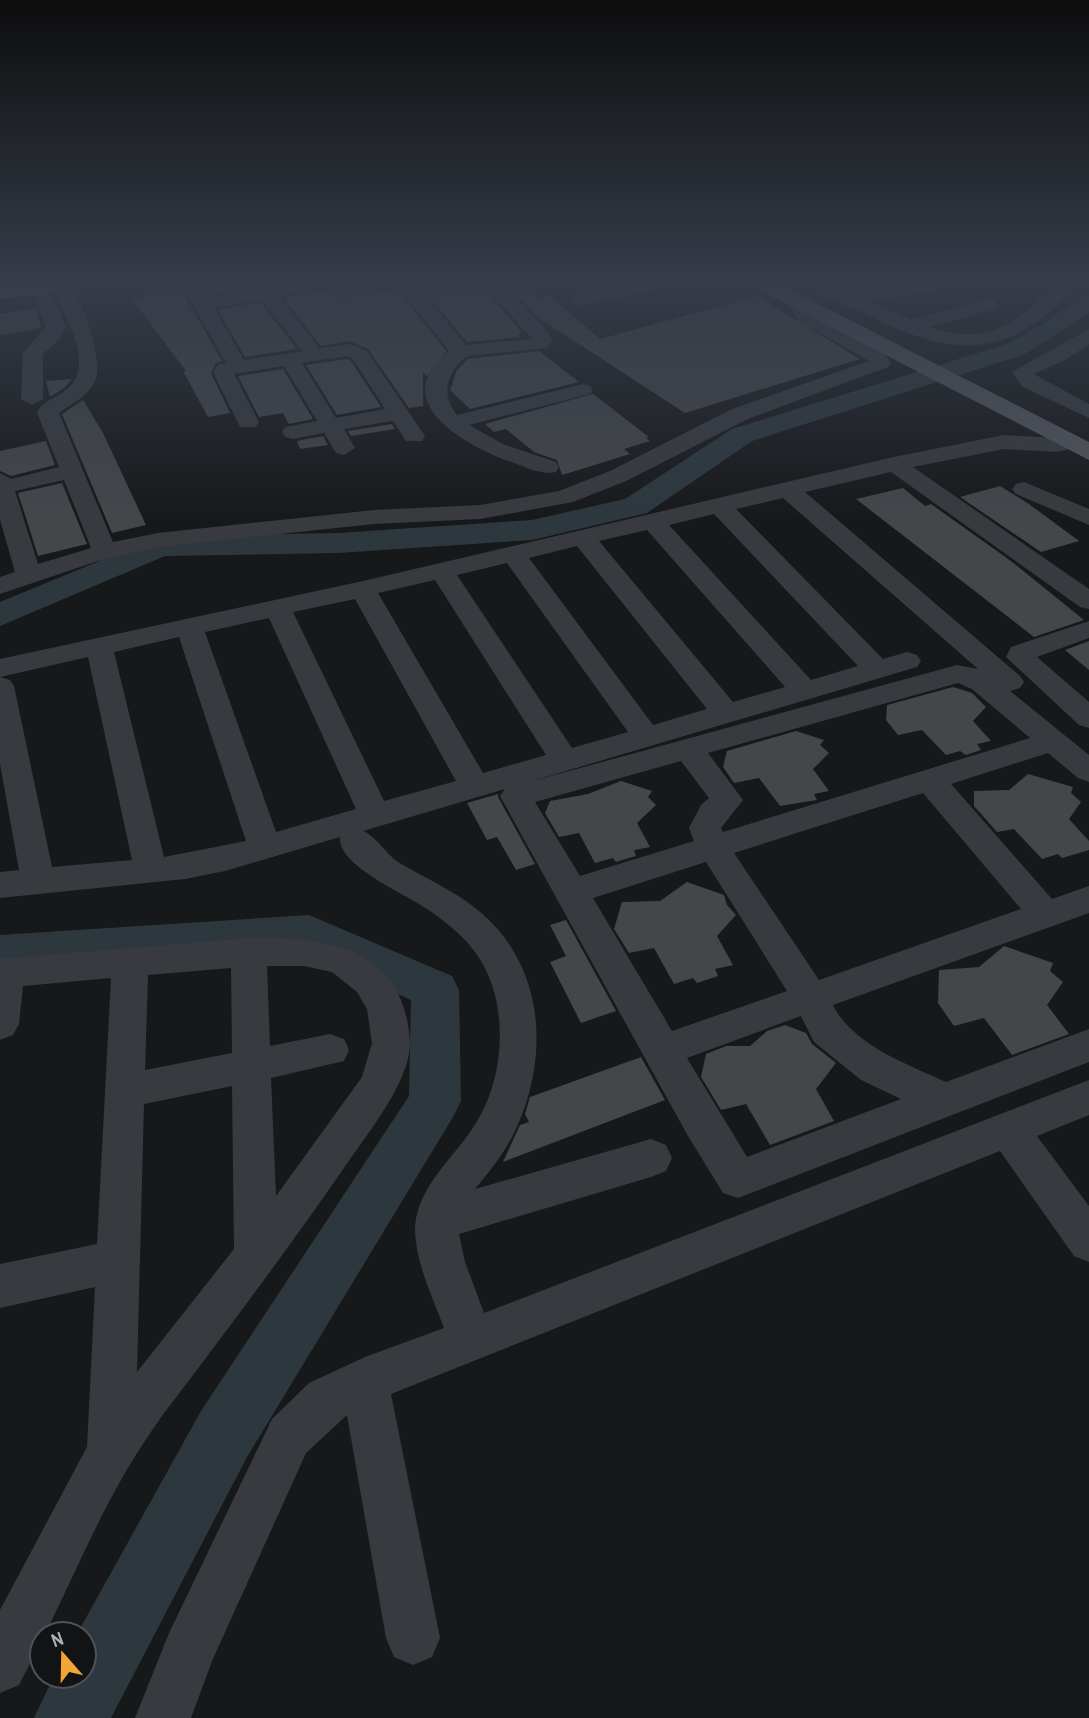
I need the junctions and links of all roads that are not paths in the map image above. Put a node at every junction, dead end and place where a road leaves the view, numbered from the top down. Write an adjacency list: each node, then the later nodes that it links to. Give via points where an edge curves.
1 (33, 360): 14 (street)
2 (89, 360): 26 (street, via 89,377 82,388 49,409)
3 (235, 360): 11 (street)
4 (275, 360): 11 (street)
5 (290, 360): 19 (street)
6 (362, 360): 15 (street)
7 (451, 360): 18 (street, via 443,367 436,391 437,403)
8 (879, 360): 34 (street, via 881,363 740,414 595,487 529,505 259,527)
9 (915, 360): 23 (main road)
10 (1046, 360): 16 (street, via 1021,372 1030,383)
11 (238, 366): 17 (street, via 223,372)
12 (998, 378): 16 (main road)
13 (583, 390): 18 (street)
14 (33, 399)
15 (399, 413): 19 (street); 21 (street)
16 (1083, 416)
17 (248, 422)
18 (452, 424): 24 (street, via 472,438 514,455)
19 (329, 425): 20 (street); 22 (street)
20 (293, 432)
21 (414, 436)
22 (344, 448)
23 (1084, 451): 25 (street, via 1004,442)
24 (548, 457)
25 (894, 464): 28 (street); 40 (street)
26 (72, 471): 27 (street); 34 (street)
27 (1, 485): 37 (street)
28 (786, 489): 30 (street); 52 (street)
29 (1024, 489): 31 (street)
30 (719, 505): 32 (street); 47 (street, via 892,665)
31 (1089, 518)
32 (652, 521): 33 (street); 47 (street)
33 (583, 537): 35 (street); 48 (street)
34 (104, 552): 37 (street)
35 (512, 552): 36 (street); 50 (street)
36 (441, 569): 39 (street); 54 (street)
37 (29, 576): 38 (street)
38 (0, 586)
39 (363, 589): 41 (street); 57 (street)
40 (1089, 601)
41 (277, 606): 42 (street); 58 (street)
42 (190, 626): 44 (street); 60 (street)
43 (1089, 629): 49 (street, via 1020,657)
44 (99, 646): 45 (street); 61 (street)
45 (0, 668)
46 (0, 686): 62 (street)
47 (804, 690): 48 (street)
48 (726, 713): 50 (street)
49 (1089, 718)
50 (646, 736): 54 (street)
51 (1053, 741): 53 (street, via 982,683 957,674); 55 (street); 56 (street)
52 (1089, 746)
53 (689, 750): 59 (street, via 727,800 712,813 705,828); 64 (street, via 516,796)
54 (564, 760): 57 (street)
55 (1089, 771)
56 (929, 779): 59 (street); 66 (street)
57 (474, 785): 58 (street)
58 (365, 827): 60 (street); 81 (street, via 382,869 475,926 497,955 513,988 521,1044 510,1096 486,1144 446,1195)
59 (713, 847): 64 (street); 70 (street)
60 (265, 848): 61 (street)
61 (151, 870): 62 (street)
62 (38, 880): 63 (street)
63 (0, 885)
64 (571, 891): 74 (street)
65 (1089, 899): 66 (street)
66 (1045, 914): 70 (street)
67 (250, 952): 68 (street); 75 (street); 83 (street, via 304,952 342,960 369,982 385,1008 391,1043 379,1084)
68 (130, 962): 69 (street); 76 (street)
69 (3, 973): 71 (street)
70 (811, 998): 74 (street); 78 (street, via 827,1031 875,1068)
71 (0, 1024)
72 (1089, 1045): 78 (street)
73 (330, 1050): 75 (street)
74 (663, 1050): 78 (street, via 738,1179)
75 (251, 1065): 76 (street); 83 (street)
76 (125, 1091): 84 (street)
77 (1089, 1097): 79 (street)
78 (944, 1100)
79 (1008, 1129): 82 (street); 86 (street)
80 (651, 1158): 81 (street)
81 (438, 1220): 86 (street, via 440,1249)
82 (1089, 1241)
83 (256, 1256): 88 (street)
84 (118, 1261): 85 (street); 88 (street)
85 (0, 1286)
86 (471, 1340): 87 (street)
87 (365, 1381): 89 (street); 91 (street, via 326,1400 289,1436 188,1652)
88 (111, 1451): 90 (street)
89 (413, 1638)
90 (0, 1666)
91 (163, 1718)

